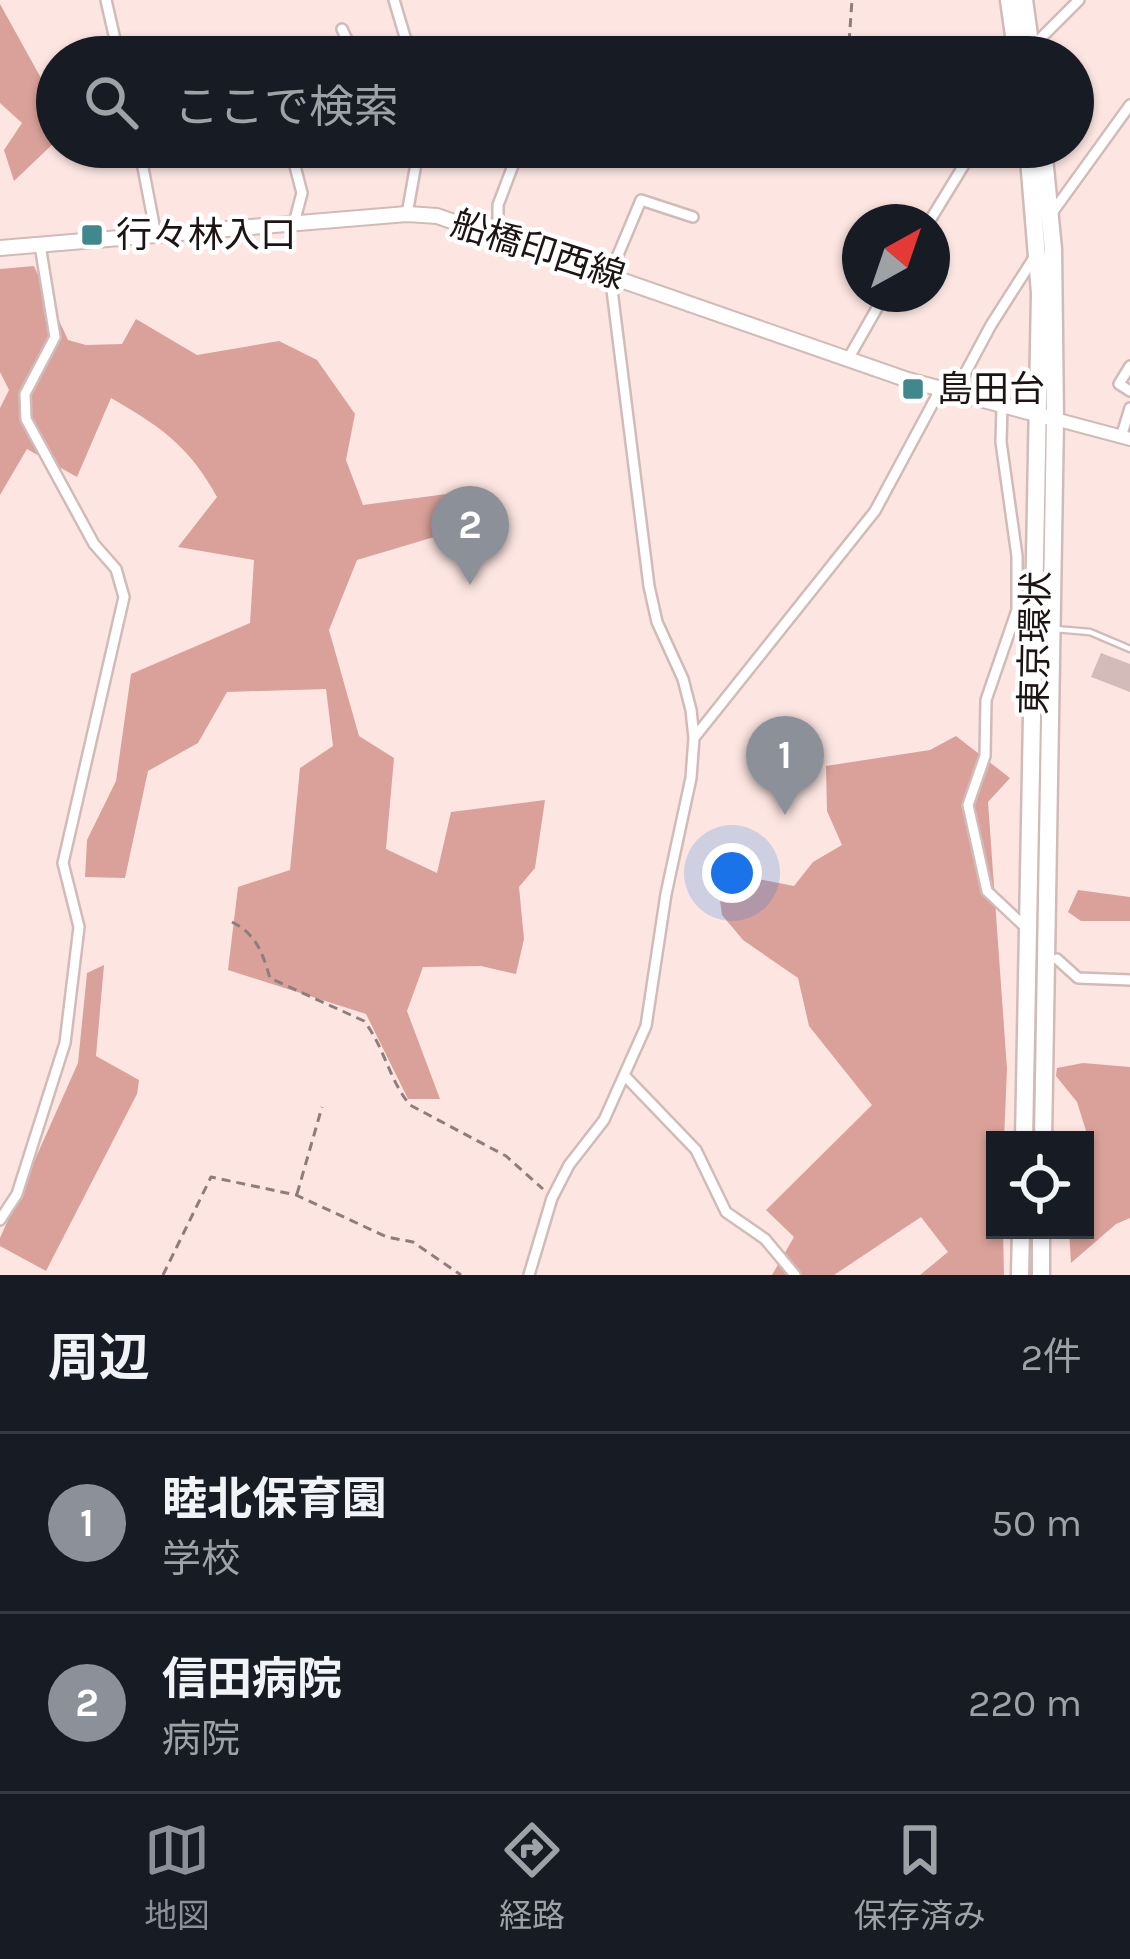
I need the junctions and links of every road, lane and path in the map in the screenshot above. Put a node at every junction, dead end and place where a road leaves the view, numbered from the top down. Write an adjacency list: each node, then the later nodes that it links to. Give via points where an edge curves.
1 (106, 0): 8 (street)
2 (394, 0): 10 (street)
3 (852, 0): 11 (path)
4 (1010, 0): 12 (highway)
5 (1024, 0): 13 (highway)
6 (1079, 0): 14 (street)
7 (342, 29): 9 (street)
8 (114, 36)
9 (345, 36)
10 (405, 36)
11 (849, 36)
12 (1020, 36)
13 (1024, 36)
14 (1042, 36)
15 (1130, 105): 16 (street)
16 (1094, 155)
17 (143, 168): 30 (street)
18 (295, 168): 29 (street, via 302,193)
19 (512, 168): 31 (street, via 498,205)
20 (962, 168): 25 (street)
21 (1030, 168): 34 (highway, 東京環状)
22 (1046, 168): 27 (highway, 東京環状)
23 (1084, 168): 27 (street)
24 (418, 169): 26 (street)
25 (940, 204)
26 (407, 214): 29 (main road, 船橋印西線); 31 (main road, 船橋印西線)
27 (1051, 214): 34 (street); 43 (highway, 東京環状)
28 (693, 217): 35 (street, via 641,200)
29 (294, 223): 30 (main road, 船橋印西線)
30 (156, 235): 32 (main road, 船橋印西線)
31 (498, 236): 35 (main road, 船橋印西線)
32 (40, 245): 33 (main road, 船橋印西線); 58 (street, via 55,337 25,394 26,419 94,544 116,569 124,597 63,863 79,927 65,1043 17,1194)
33 (0, 248)
34 (1038, 253): 40 (street); 43 (highway, 東京環状)
35 (610, 274): 37 (main road, 船橋印西線); 47 (street, via 649,586 683,679)
36 (875, 312): 37 (street)
37 (848, 358): 40 (main road, 船橋印西線)
38 (1130, 366): 39 (street, via 1119,384)
39 (1130, 391)
40 (947, 392): 41 (main road, 船橋印西線); 47 (street, via 875,511)
41 (1002, 406): 43 (main road, 船橋印西線); 49 (street, via 1018,610 986,700 986,756 968,805 987,892)
42 (1130, 408): 44 (street)
43 (1047, 417): 44 (street); 45 (highway, 東京環状); 54 (highway, 東京環状)
44 (1126, 438)
45 (1049, 628): 46 (lane, via 1090,632); 55 (highway, 東京環状)
46 (1130, 649)
47 (694, 738): 52 (street, via 646,1026)
48 (232, 922): 57 (path, via 260,946 270,978 364,1022 410,1105 506,1156)
49 (1022, 924)
50 (1057, 959): 51 (street, via 1078,978)
51 (1130, 980)
52 (624, 1076): 57 (street); 64 (street, via 696,1150 726,1212 765,1239)
53 (322, 1107): 56 (path)
54 (1024, 1131)
55 (1042, 1131)
56 (296, 1196): 61 (path, via 212,1177); 62 (path, via 413,1242)
57 (552, 1198): 63 (street)
58 (0, 1220)
59 (1022, 1239): 65 (highway)
60 (1042, 1239): 66 (highway)
61 (163, 1275)
62 (461, 1275)
63 (529, 1275)
64 (795, 1275)
65 (1020, 1275)
66 (1041, 1275)

